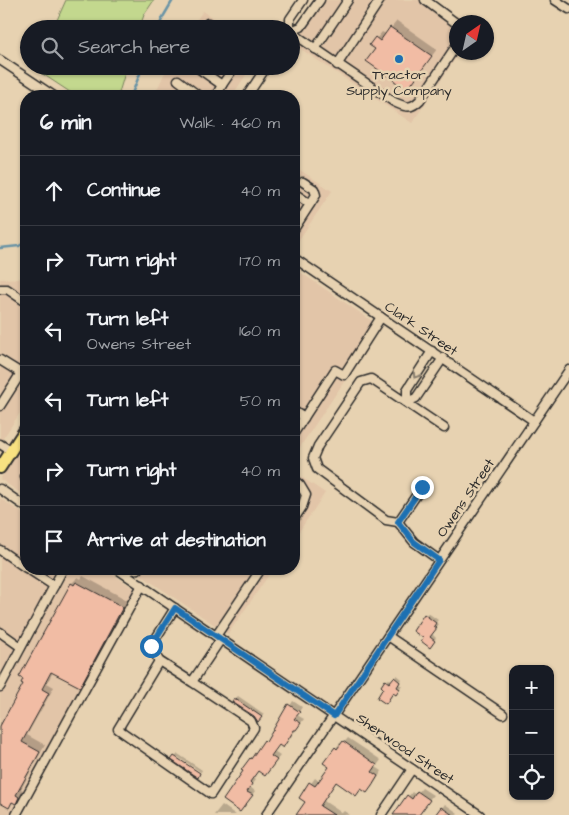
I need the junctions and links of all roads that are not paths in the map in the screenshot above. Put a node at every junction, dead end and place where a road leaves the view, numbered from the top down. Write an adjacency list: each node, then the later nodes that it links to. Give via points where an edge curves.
1 (303, 0): 9 (street)
2 (320, 0): 10 (street)
3 (348, 0): 12 (street)
4 (380, 0): 15 (street)
5 (425, 0): 8 (street)
6 (555, 0): 7 (street)
7 (569, 10)
8 (449, 18)
9 (290, 20)
10 (300, 28)
11 (300, 38): 12 (street)
12 (315, 49): 15 (street)
13 (449, 56): 15 (street, via 420,100 414,106 405,107)
14 (0, 60): 16 (street)
15 (337, 64)
16 (20, 73)
17 (22, 75): 23 (street)
18 (208, 75): 22 (street)
19 (229, 75): 22 (street)
20 (261, 75): 26 (street)
21 (178, 80): 24 (street)
22 (222, 85): 25 (street)
23 (45, 90)
24 (191, 90)
25 (220, 90)
26 (251, 90)
27 (302, 182): 29 (street, via 314,189 316,195)
28 (300, 197): 29 (street)
29 (310, 204): 30 (street)
30 (300, 218)
31 (300, 263): 34 (street, Clark Street)
32 (0, 289): 33 (street, via 7,289)
33 (20, 298)
34 (381, 317): 35 (street, Clark Street); 44 (street, via 344,375 335,370)
35 (432, 351): 36 (street, Clark Street); 41 (street, one-way to 41, via 407,390)
36 (443, 358): 41 (street, via 416,398); 45 (street, Clark Street)
37 (0, 360): 39 (street)
38 (569, 370): 45 (street, Owens Street)
39 (20, 372)
40 (20, 375): 42 (street)
41 (407, 402): 47 (street); 57 (street, via 371,378 361,382 313,458 317,469 386,520)
42 (0, 406)
43 (300, 415): 44 (street)
44 (304, 418): 46 (street)
45 (534, 421): 59 (street, Owens Street)
46 (300, 424)
47 (444, 428)
48 (20, 437): 50 (main road)
49 (0, 444): 50 (street)
50 (11, 451): 51 (main road)
51 (0, 468)
52 (300, 485): 56 (street, via 306,495)
53 (422, 487): 57 (street)
54 (0, 489): 55 (street)
55 (20, 503)
56 (300, 510)
57 (398, 522): 59 (street, via 414,542)
58 (0, 550): 60 (street)
59 (439, 560): 69 (street, Owens Street)
60 (20, 563)
61 (38, 575): 66 (street)
62 (60, 575): 66 (street)
63 (135, 575): 65 (street, Sherwood Street)
64 (257, 575): 70 (street)
65 (142, 585): 67 (street, Sherwood Street); 78 (street)
66 (54, 586): 71 (street)
67 (175, 608): 70 (street, Sherwood Street); 72 (street, via 151,646)
68 (0, 632): 71 (street)
69 (388, 636): 75 (street); 76 (street, Owens Street)
70 (219, 638): 73 (street); 76 (street, Sherwood Street)
71 (22, 647): 74 (street)
72 (159, 661): 73 (street); 73 (street, via 118,729 211,794 254,728 251,721)
73 (192, 682)
74 (0, 687)
75 (503, 714)
76 (334, 716): 77 (street, Sherwood Street); 79 (street, Owens Street)
77 (412, 769): 80 (street); 81 (street, Sherwood Street)
78 (16, 815)
79 (266, 815)
80 (381, 815)
81 (480, 815)

